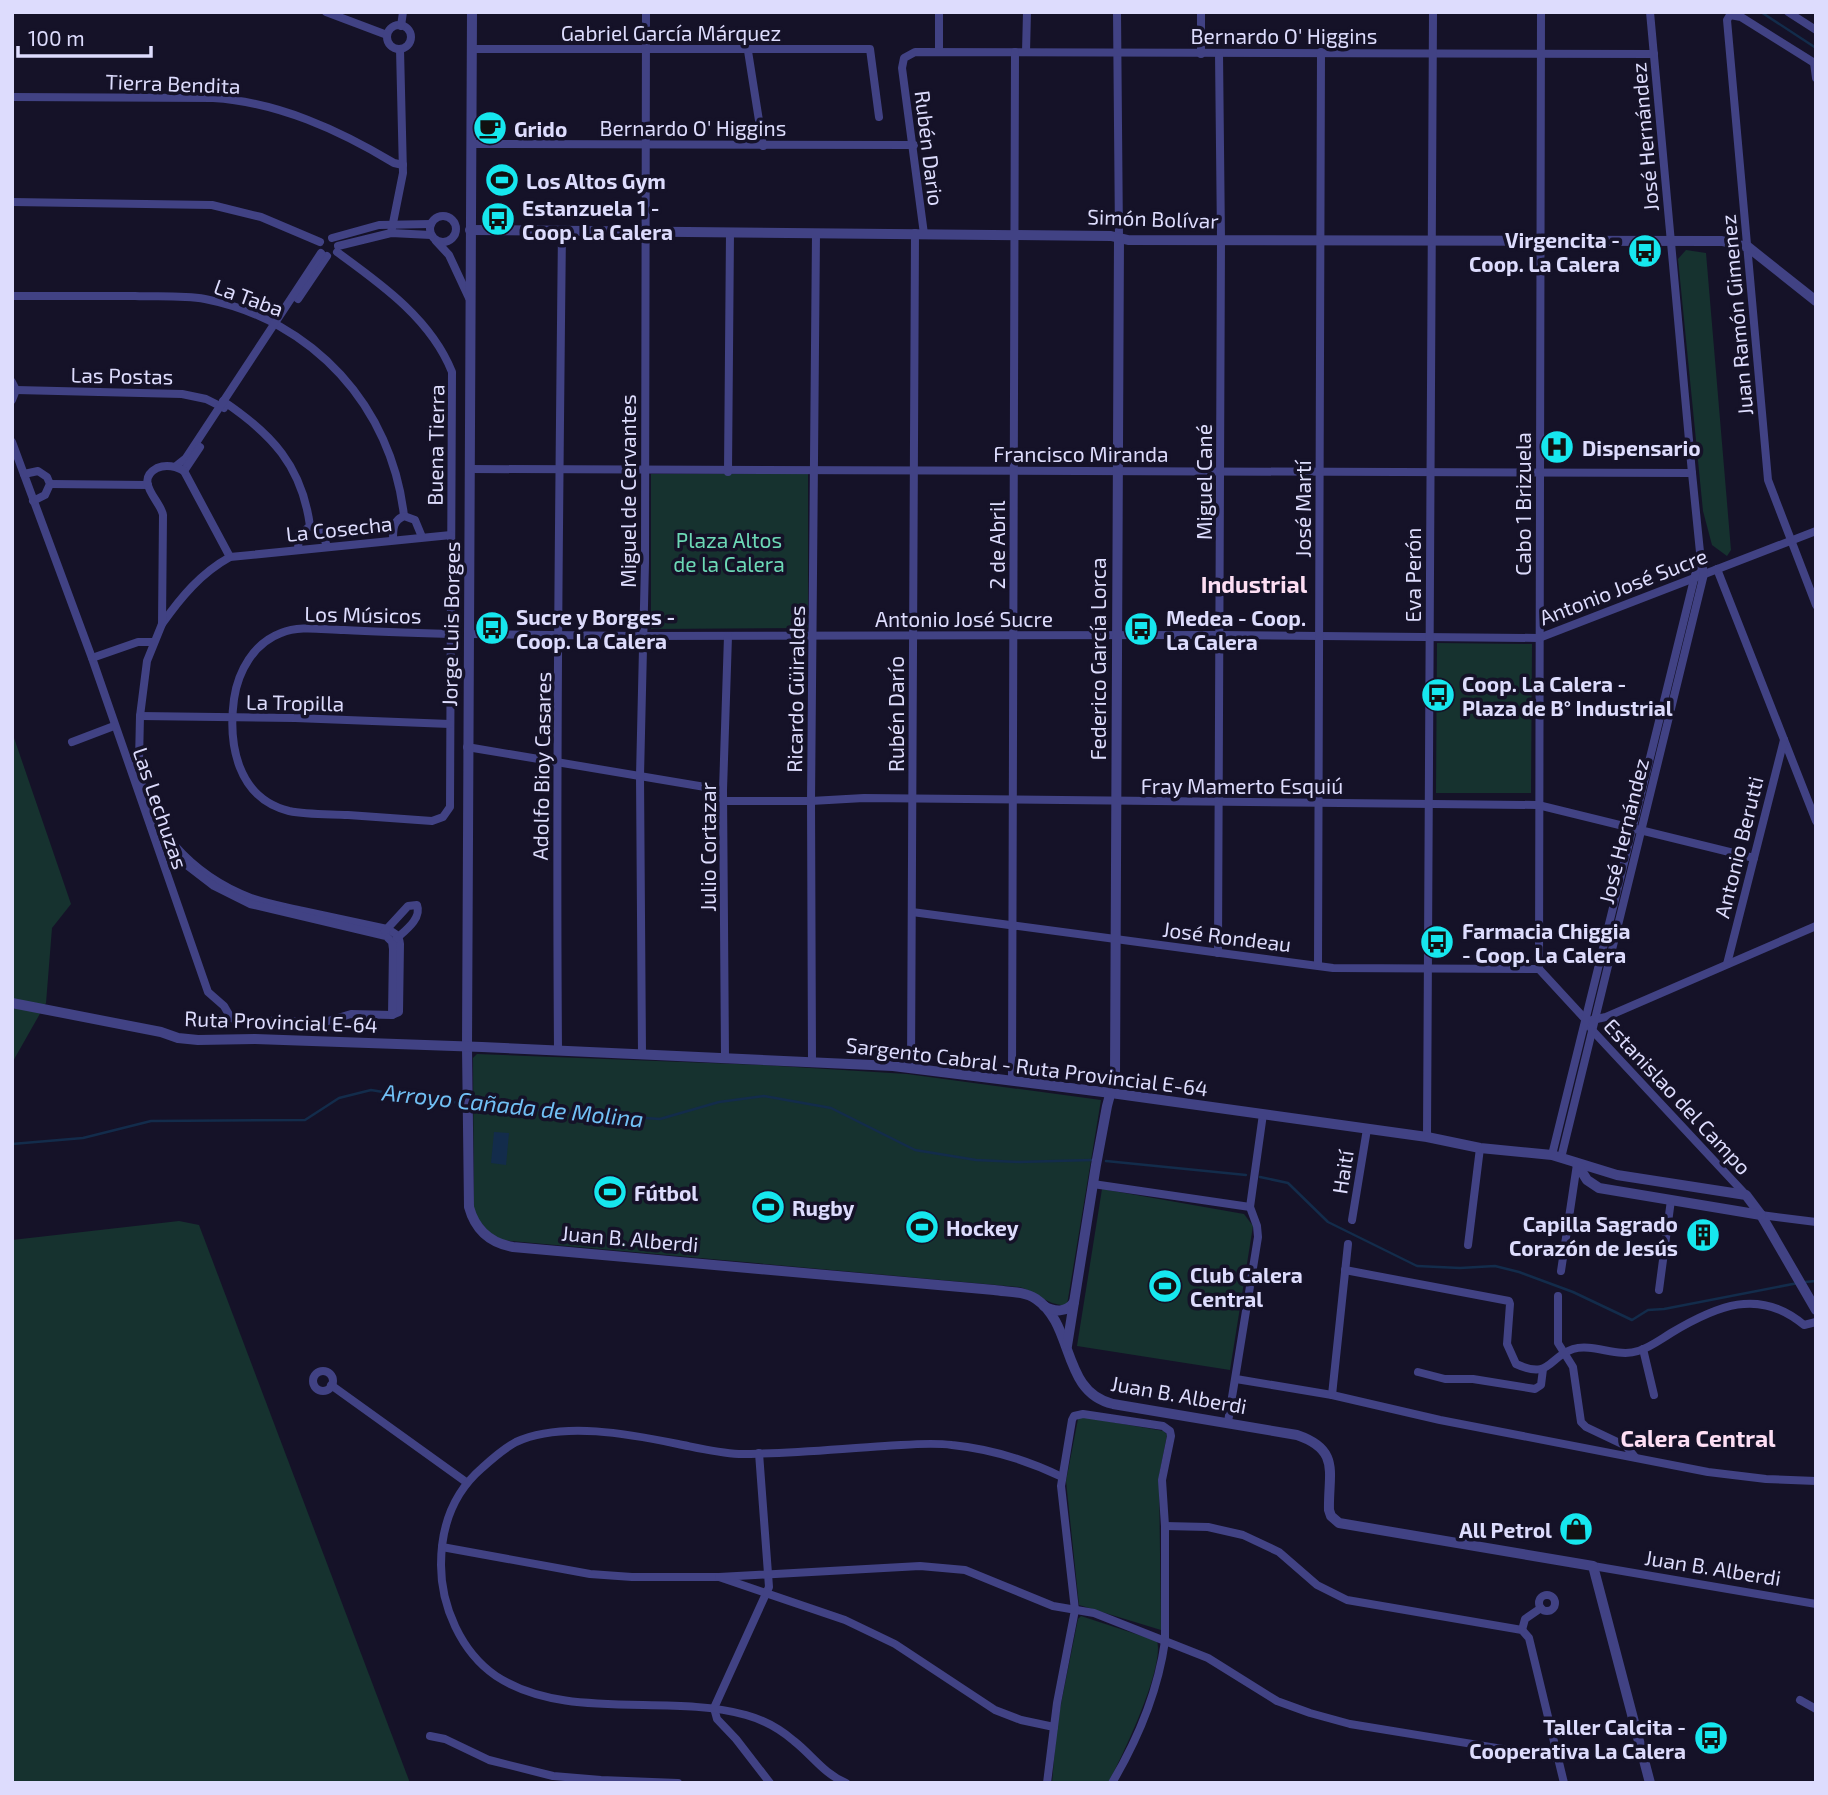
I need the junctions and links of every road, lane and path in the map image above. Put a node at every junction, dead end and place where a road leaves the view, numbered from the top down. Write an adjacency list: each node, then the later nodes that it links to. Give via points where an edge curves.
1 (326, 12): 15 (street)
2 (403, 12): 13 (street)
3 (472, 12): 17 (street, Jorge Luis Borges)
4 (646, 12): 18 (street, Miguel de Cervantes)
5 (939, 12): 20 (street)
6 (1027, 12): 22 (street)
7 (1117, 12): 23 (street, Federico García Lorca)
8 (1201, 12): 28 (street)
9 (1433, 12): 25 (street, Eva Perón)
10 (1541, 12): 27 (street, Cabo 1 Brizuela)
11 (1650, 12): 29 (street, José Hernández)
12 (1788, 12): 14 (street)
13 (401, 26): 15 (street, via 391,28); 16 (street, via 410,33 410,40)
14 (1816, 30)
15 (387, 35): 16 (street, via 390,45)
16 (400, 49): 39 (street)
17 (472, 49): 18 (street, Gabriel García Márquez); 35 (street, Jorge Luis Borges)
18 (646, 50): 19 (street, Gabriel García Márquez); 36 (street, Miguel de Cervantes)
19 (748, 51): 34 (street, Gabriel García Márquez, via 870,49); 38 (street)
20 (940, 52): 21 (street, Bernardo O' Higgins); 31 (street, Bernardo O' Higgins, via 915,52 904,58)
21 (1015, 52): 22 (street, Bernardo O' Higgins); 52 (street, 2 de Abril)
22 (1026, 52): 23 (street, Bernardo O' Higgins)
23 (1117, 52): 28 (street, Bernardo O' Higgins); 55 (street, Federico García Lorca)
24 (1321, 52): 25 (street, Bernardo O' Higgins); 26 (street, Bernardo O' Higgins); 57 (street, José Martí)
25 (1431, 52): 27 (street, Bernardo O' Higgins); 58 (street, Eva Perón)
26 (1219, 53): 28 (street, Bernardo O' Higgins); 56 (street, Miguel Cané)
27 (1540, 53): 29 (street, Bernardo O' Higgins); 60 (street, Cabo 1 Brizuela)
28 (1201, 54)
29 (1654, 54): 59 (street, José Hernández)
30 (1815, 64): 32 (street); 62 (street, Juan Ramón Gimenez, via 1751,22 1730,15 1726,27)
31 (902, 68): 37 (street, Rubén Dario)
32 (1816, 78)
33 (12, 97): 39 (street, Tierra Bendita, via 239,101 308,120)
34 (879, 117)
35 (472, 144): 36 (street, Bernardo O' Higgins); 45 (street, Jorge Luis Borges)
36 (646, 144): 38 (street, Bernardo O' Higgins); 47 (street, Miguel de Cervantes)
37 (914, 145): 38 (street, Bernardo O' Higgins); 51 (street, Rubén Dario)
38 (762, 146)
39 (403, 165): 43 (street)
40 (12, 202): 61 (street, via 212,205 261,217)
41 (449, 219): 42 (street, via 437,218); 45 (street, Simón Bolívar); 49 (street)
42 (431, 225): 44 (street); 54 (street)
43 (392, 228): 44 (street); 53 (street, via 365,227); 63 (street)
44 (420, 229): 54 (street)
45 (470, 230): 46 (street, Simón Bolívar); 49 (street, Simón Bolívar); 67 (street, Jorge Luis Borges)
46 (562, 230): 47 (street, Simón Bolívar); 77 (street, Adolfo Bioy Casares)
47 (646, 232): 48 (street, Simón Bolívar); 78 (street, Miguel de Cervantes)
48 (730, 232): 50 (street, Simón Bolívar); 83 (street)
49 (455, 233): 54 (street, via 447,241)
50 (816, 233): 51 (street, Simón Bolívar); 79 (street, Ricardo Güiraldes)
51 (920, 233): 52 (street, Simón Bolívar); 80 (street, Rubén Darío)
52 (1016, 235): 55 (street, Simón Bolívar); 75 (street, 2 de Abril)
53 (332, 238): 61 (street); 63 (street)
54 (434, 238): 67 (street, via 449,255)
55 (1119, 238): 56 (street, Simón Bolívar); 76 (street, Federico García Lorca)
56 (1221, 240): 57 (street, Simón Bolívar); 81 (street, Miguel Cané)
57 (1320, 240): 58 (street, Simón Bolívar); 84 (street, José Martí)
58 (1431, 240): 60 (street, Simón Bolívar); 82 (street, Eva Perón)
59 (1671, 240): 60 (street, Simón Bolívar); 62 (street, Simón Bolívar, via 1734,242); 86 (street, José Hernández)
60 (1540, 241): 85 (street, Cabo 1 Brizuela)
61 (320, 242): 64 (street)
62 (1748, 247): 66 (street, Simón Bolívar); 97 (street, Juan Ramón Gimenez, via 1768,480)
63 (337, 249): 64 (street); 94 (street, Buena Tierra, via 414,316 449,364 454,381)
64 (324, 255): 68 (street)
65 (12, 296): 68 (street, La Taba, via 195,298)
66 (1816, 300)
67 (471, 302): 74 (street, Jorge Luis Borges)
68 (278, 324): 71 (street); 91 (street, La Taba, via 333,366 366,406 392,457)
69 (14, 386): 70 (street, Las Postas); 71 (street, Las Postas, via 182,394)
70 (12, 400)
71 (224, 405): 73 (street); 92 (street, Las Postas, via 270,438 293,467)
72 (12, 442): 87 (street, Las Lechuzas)
73 (180, 468): 89 (street, via 155,469); 101 (street)
74 (470, 469): 77 (street, Francisco Miranda); 110 (street, Jorge Luis Borges)
75 (1013, 470): 76 (street, Francisco Miranda); 80 (street, Francisco Miranda); 117 (street, 2 de Abril)
76 (1117, 470): 81 (street, Francisco Miranda); 118 (street, Federico García Lorca)
77 (560, 471): 78 (street, Francisco Miranda); 111 (street, Adolfo Bioy Casares)
78 (645, 471): 83 (street, Francisco Miranda); 114 (street, Miguel de Cervantes)
79 (814, 471): 80 (street, Francisco Miranda); 83 (street, Francisco Miranda); 116 (street, Ricardo Güiraldes)
80 (914, 471): 112 (street, Rubén Darío)
81 (1220, 471): 84 (street, Francisco Miranda); 113 (street, Miguel Cané)
82 (1430, 471): 84 (street, Francisco Miranda); 85 (street, Francisco Miranda); 120 (street, Eva Perón)
83 (728, 472)
84 (1320, 472): 119 (street, José Martí)
85 (1539, 472): 86 (street, Francisco Miranda); 121 (street, Cabo 1 Brizuela)
86 (1692, 473): 100 (street, José Hernández)
87 (24, 474): 88 (street, via 38,471); 90 (street, Las Lechuzas)
88 (50, 484): 89 (street); 90 (street, via 45,495)
89 (148, 485): 105 (street, via 163,515)
90 (33, 501): 123 (street, Las Lechuzas)
91 (404, 516): 95 (street, via 415,520); 96 (street, via 394,523)
92 (310, 526): 98 (street, Las Postas, via 323,530); 99 (street, via 299,535)
93 (1816, 531): 97 (street, Antonio José Sucre)
94 (451, 535): 95 (street, La Cosecha); 109 (street, Buena Tierra)
95 (422, 537): 96 (street, La Cosecha)
96 (393, 540): 98 (street, La Cosecha)
97 (1790, 540): 102 (street, Antonio José Sucre); 107 (street, Juan Ramón Gimenez)
98 (327, 547): 99 (street, La Cosecha)
99 (298, 549): 101 (street, La Cosecha)
100 (1700, 552): 103 (street, José Hernández); 104 (street, José Hernández)
101 (230, 556): 106 (street, La Cosecha)
102 (1717, 569): 103 (street, Antonio José Sucre); 129 (street)
103 (1704, 574): 104 (street, Antonio José Sucre); 124 (street, José Hernández)
104 (1695, 577): 121 (street, Antonio José Sucre); 124 (street, José Hernández)
105 (162, 594): 106 (street, via 168,602); 108 (street)
106 (177, 602): 108 (street, La Cosecha)
107 (1816, 605)
108 (162, 624): 122 (street, La Cosecha)
109 (450, 634): 126 (street, Los Músicos, via 282,632 254,651 241,671); 127 (street, Buena Tierra)
110 (470, 634): 111 (street, Antonio José Sucre); 131 (street, Jorge Luis Borges)
111 (560, 635): 114 (street, Antonio José Sucre); 133 (street, Adolfo Bioy Casares)
112 (913, 635): 116 (street, Antonio José Sucre); 117 (street, Antonio José Sucre); 137 (street, Rubén Darío)
113 (1220, 635): 118 (street, Antonio José Sucre); 119 (street, Antonio José Sucre); 142 (street, Miguel Cané)
114 (643, 636): 115 (street, Antonio José Sucre); 135 (street, Miguel de Cervantes)
115 (729, 636): 116 (street, Antonio José Sucre); 136 (street, Julio Cortazar)
116 (814, 636): 139 (street, Ricardo Güiraldes)
117 (1013, 636): 118 (street, Antonio José Sucre); 140 (street, 2 de Abril)
118 (1117, 637): 141 (street, Federico García Lorca)
119 (1319, 637): 120 (street, Antonio José Sucre); 144 (street, José Martí)
120 (1430, 637): 121 (street, Antonio José Sucre); 143 (street, Eva Perón)
121 (1539, 638): 145 (street, Cabo 1 Brizuela)
122 (153, 642): 123 (street, via 138,642); 125 (street, La Cosecha)
123 (92, 658): 128 (street, Las Lechuzas)
124 (1676, 672): 149 (street, José Hernández)
125 (140, 716): 126 (street, La Tropilla); 132 (street, La Cosecha)
126 (233, 718): 127 (street, La Tropilla); 147 (street, Los Músicos, via 233,744 240,769 253,789 279,807 306,813 432,821)
127 (450, 724): 147 (street, Buena Tierra)
128 (114, 726): 130 (street); 134 (street, Las Lechuzas)
129 (1784, 740): 148 (street); 151 (street, Antonio Berutti)
130 (72, 742)
131 (467, 747): 133 (street); 166 (street, Jorge Luis Borges)
132 (139, 761): 134 (street); 146 (street, La Cosecha)
133 (556, 763): 135 (street); 167 (street, Adolfo Bioy Casares)
134 (129, 770): 146 (street, Las Lechuzas)
135 (640, 776): 136 (street); 168 (street, Miguel de Cervantes)
136 (723, 790): 138 (street, Julio Cortazar)
137 (913, 799): 139 (street, Fray Mamerto Esquiú); 140 (street, Fray Mamerto Esquiú); 153 (street, Rubén Darío)
138 (724, 801): 139 (street, Fray Mamerto Esquiú); 169 (street, Julio Cortazar)
139 (811, 801): 170 (street, Ricardo Güiraldes)
140 (1013, 801): 141 (street, Fray Mamerto Esquiú); 154 (street, 2 de Abril)
141 (1116, 802): 142 (street, Fray Mamerto Esquiú); 158 (street, Federico García Lorca)
142 (1219, 802): 144 (street, Fray Mamerto Esquiú); 159 (street, Miguel Cané)
143 (1429, 803): 144 (street, Fray Mamerto Esquiú); 145 (street, Fray Mamerto Esquiú); 162 (street, Eva Perón)
144 (1318, 804): 161 (street, José Martí)
145 (1538, 805): 149 (street, Fray Mamerto Esquiú); 163 (street, Cabo 1 Brizuela)
146 (149, 812): 150 (street); 152 (street, Las Lechuzas)
147 (447, 812)
148 (1816, 821)
149 (1637, 829): 151 (street, Fray Mamerto Esquiú); 165 (street, José Hernández)
150 (178, 854): 152 (street); 156 (street, via 220,883 254,899)
151 (1754, 858): 160 (street, Antonio Berutti)
152 (163, 864): 157 (street, Las Lechuzas, via 208,992 231,1018 325,1022 351,1014 395,1014)
153 (912, 912): 154 (street, José Rondeau); 171 (street, Rubén Darío)
154 (1012, 926): 158 (street, José Rondeau); 172 (street, 2 de Abril)
155 (1816, 926): 160 (street)
156 (384, 932): 157 (street); 157 (street, via 408,906 417,905 418,916)
157 (395, 939)
158 (1116, 940): 159 (street, José Rondeau); 173 (street, Federico García Lorca)
159 (1218, 953): 161 (street, José Rondeau)
160 (1727, 964): 165 (street)
161 (1318, 965): 162 (street, José Rondeau)
162 (1429, 969): 163 (street, José Rondeau); 176 (street, Eva Perón)
163 (1539, 969): 165 (street)
164 (12, 1003): 166 (street, Ruta Provincial E-64, via 183,1039)
165 (1591, 1023): 178 (street, José Hernández); 181 (street, Estanislao del Campo)
166 (467, 1047): 167 (street, Sargento Cabral - Ruta Provincial E-64); 187 (street, Jorge Luis Borges, via 469,1207)
167 (558, 1050): 168 (street, Sargento Cabral - Ruta Provincial E-64)
168 (642, 1054): 169 (street, Sargento Cabral - Ruta Provincial E-64)
169 (725, 1057): 170 (street, Sargento Cabral - Ruta Provincial E-64)
170 (812, 1061): 171 (street, Sargento Cabral - Ruta Provincial E-64)
171 (911, 1069): 172 (street, Sargento Cabral - Ruta Provincial E-64)
172 (1012, 1080): 173 (street, Sargento Cabral - Ruta Provincial E-64)
173 (1111, 1093): 174 (street, Sargento Cabral - Ruta Provincial E-64); 180 (street, Federico García Lorca)
174 (1264, 1114): 175 (street, Sargento Cabral - Ruta Provincial E-64); 183 (street)
175 (1367, 1129): 176 (street, Sargento Cabral - Ruta Provincial E-64); 185 (street, Haití)
176 (1427, 1137): 177 (street, Sargento Cabral - Ruta Provincial E-64)
177 (1480, 1148): 178 (street, Sargento Cabral - Ruta Provincial E-64); 189 (street)
178 (1557, 1157): 179 (street, Sargento Cabral - Ruta Provincial E-64)
179 (1577, 1164): 181 (street, Sargento Cabral - Ruta Provincial E-64, via 1617,1175); 182 (street, Sargento Cabral - Ruta Provincial E-64, via 1587,1180 1600,1188); 191 (street)
180 (1093, 1184): 183 (street); 194 (street, Federico García Lorca)
181 (1746, 1195): 184 (street)
182 (1671, 1200): 184 (street, Sargento Cabral - Ruta Provincial E-64); 192 (street)
183 (1250, 1207): 203 (street, via 1258,1237)
184 (1761, 1214): 186 (street); 196 (street)
185 (1352, 1220)
186 (1816, 1222)
187 (483, 1233): 195 (street, Juan B. Alberdi, via 513,1247 994,1290 1024,1294)
188 (1348, 1244): 190 (street)
189 (1468, 1245)
190 (1345, 1270): 201 (street, via 1506,1300 1510,1304 1507,1344 1516,1364); 205 (street)
191 (1561, 1272)
192 (1659, 1290)
193 (1558, 1296): 200 (street, via 1558,1342)
194 (1074, 1301): 195 (street, via 1067,1309 1058,1310); 198 (street, Federico García Lorca)
195 (1041, 1303): 198 (street, Juan B. Alberdi)
196 (1816, 1310)
197 (1816, 1322): 199 (street, via 1804,1325 1790,1313 1765,1304 1735,1304 1688,1322)
198 (1066, 1349): 207 (street, Juan B. Alberdi, via 1083,1386 1097,1399)
199 (1643, 1349): 200 (street, via 1573,1349); 206 (street)
200 (1565, 1354): 201 (street); 209 (street, via 1573,1367 1581,1422 1626,1446)
201 (1543, 1369): 202 (street, via 1541,1385 1535,1389)
202 (1418, 1372)
203 (1236, 1379): 205 (street); 207 (street)
204 (331, 1385): 211 (street)
205 (1332, 1395): 209 (street)
206 (1654, 1395)
207 (1228, 1422): 215 (street, Juan B. Alberdi, via 1297,1435 1321,1448 1331,1470 1329,1510 1339,1523)
208 (759, 1453): 210 (street, via 951,1445 1008,1455); 211 (street, via 718,1452 614,1433 561,1432 515,1443); 216 (street)
209 (1635, 1457): 212 (street, via 1733,1476)
210 (1062, 1477): 213 (street, via 1072,1420 1078,1414 1163,1426 1171,1436 1162,1480); 221 (street)
211 (466, 1482): 214 (street, via 449,1514)
212 (1816, 1482)
213 (1165, 1526): 222 (street, via 1208,1527 1244,1535 1279,1552 1317,1585 1347,1600); 223 (street)
214 (442, 1547): 217 (street, via 590,1574); 225 (street, via 442,1580 451,1616 470,1650 498,1677 559,1698)
215 (1593, 1566): 219 (street, Juan B. Alberdi); 236 (street)
216 (769, 1574): 217 (street); 218 (street); 221 (street, via 920,1566 957,1569)
217 (719, 1577): 218 (street)
218 (766, 1594): 225 (street); 227 (street, via 845,1619 895,1644 995,1710)
219 (1816, 1604)
220 (1541, 1608): 222 (street, via 1525,1619)
221 (1075, 1610): 223 (street); 227 (street)
222 (1522, 1630): 229 (street, via 1529,1638)
223 (1166, 1641): 229 (street, via 1218,1663 1277,1701 1332,1720); 234 (street, via 1138,1734)
224 (1800, 1700): 226 (street)
225 (714, 1708): 231 (street, via 717,1719); 232 (street, via 752,1716 777,1729)
226 (1816, 1709)
227 (1054, 1727): 233 (street)
228 (430, 1736): 230 (street, via 489,1760 553,1776)
229 (1558, 1758): 235 (street)
230 (678, 1783)
231 (770, 1783)
232 (846, 1783)
233 (1047, 1783)
234 (1112, 1783)
235 (1564, 1783)
236 (1650, 1783)

